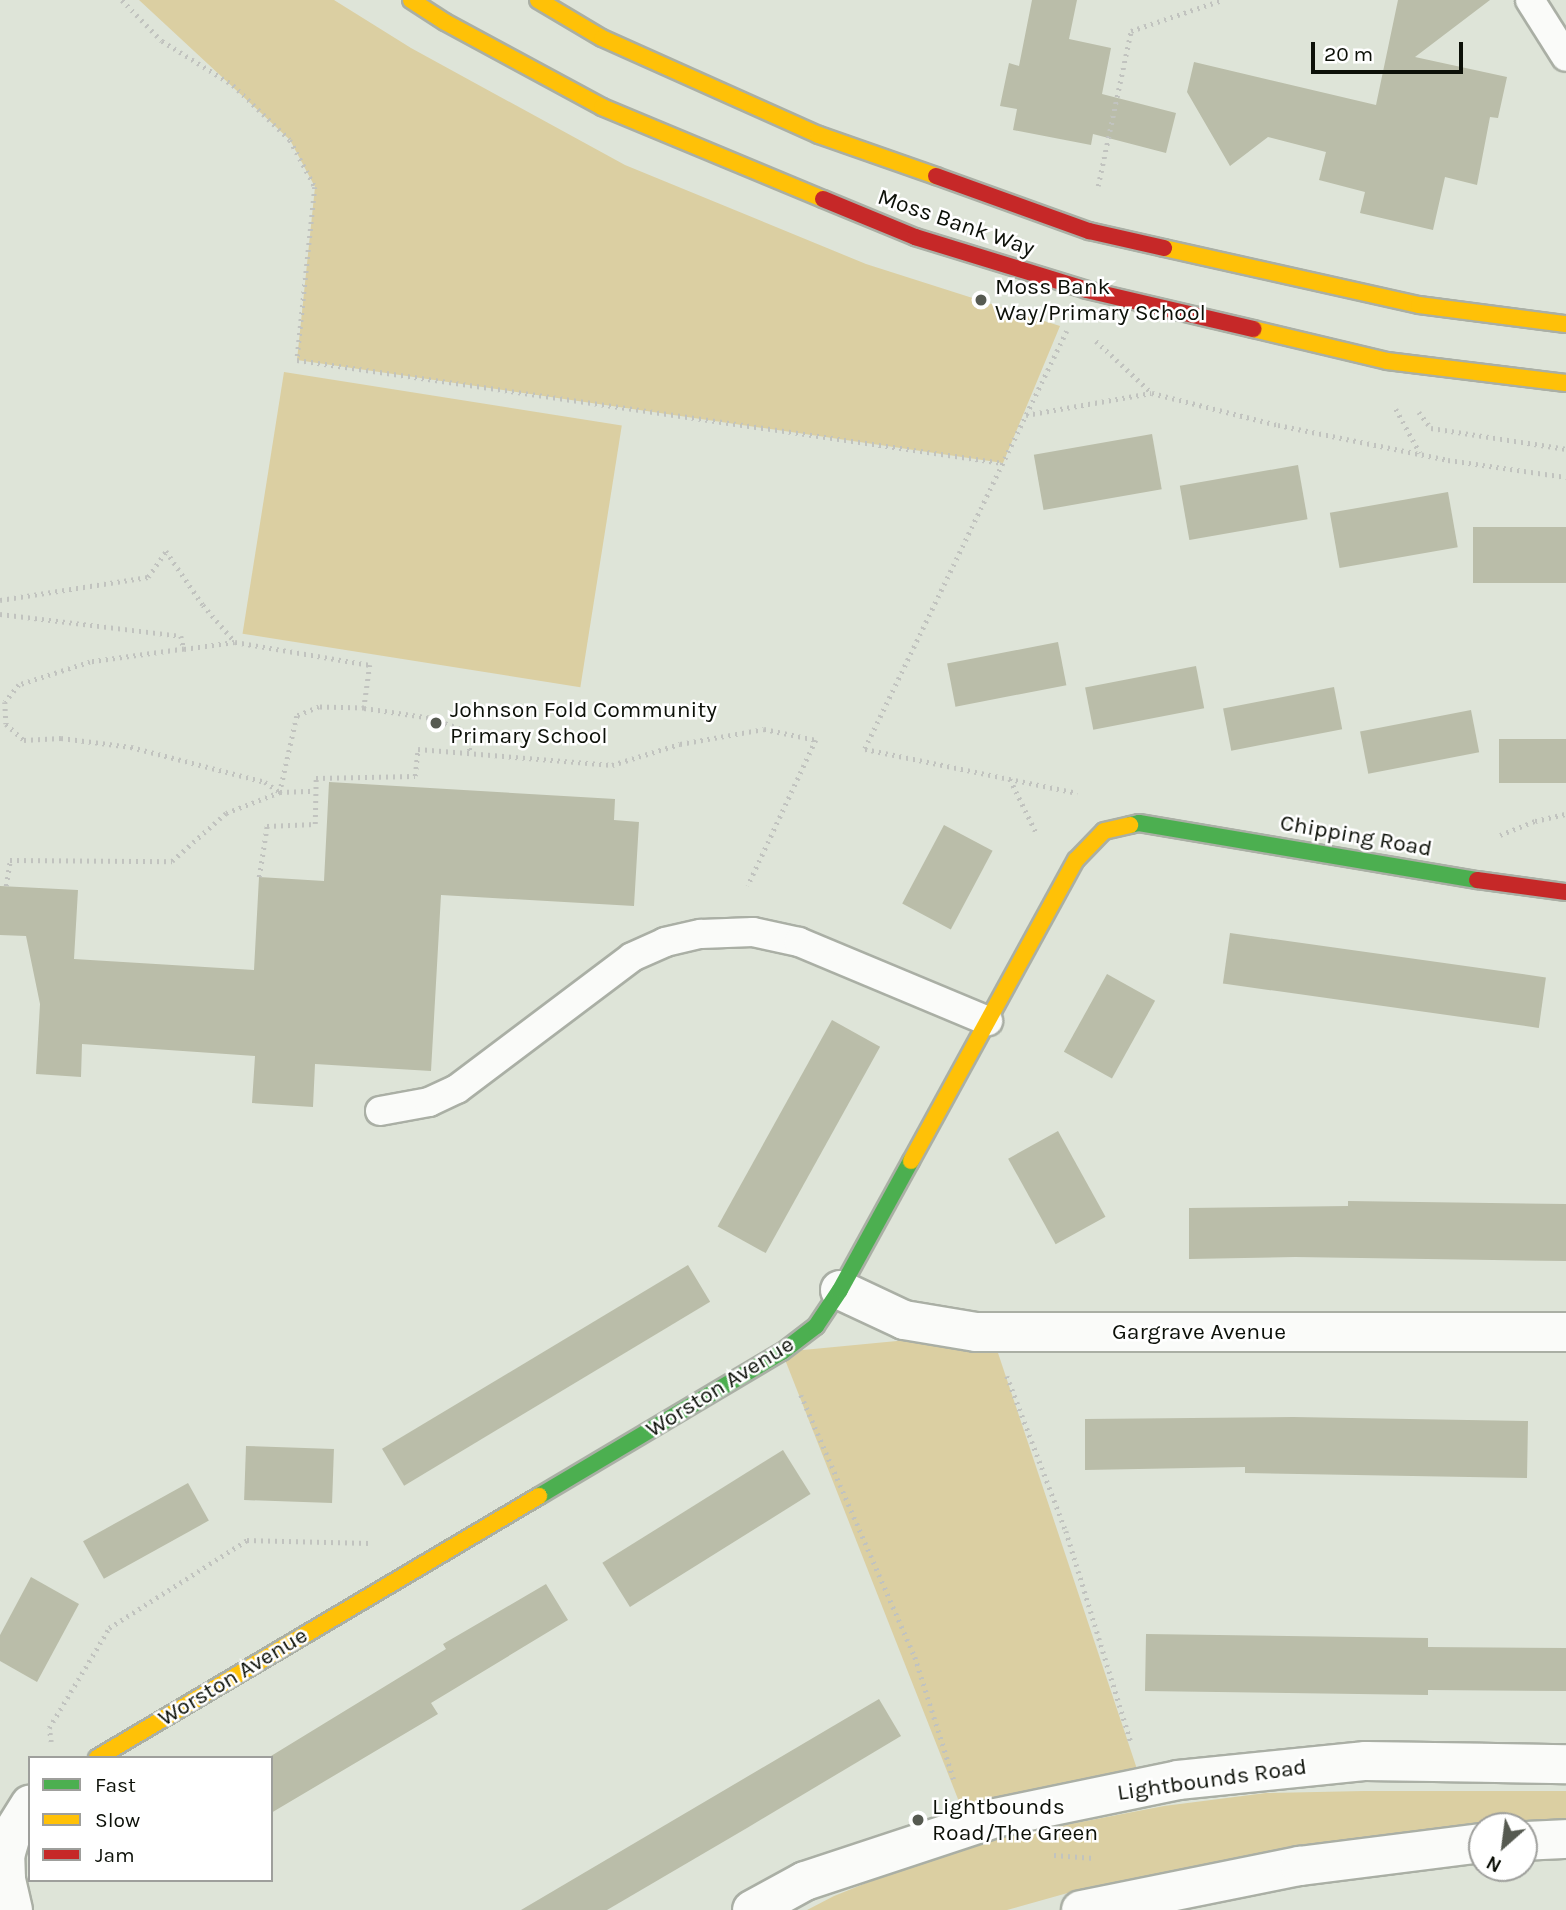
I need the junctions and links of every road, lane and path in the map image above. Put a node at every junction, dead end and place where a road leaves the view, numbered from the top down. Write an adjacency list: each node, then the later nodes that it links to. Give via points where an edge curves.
1 (122, 0): 16 (path, via 162,41 233,85 252,103 290,140 315,187 297,360)
2 (411, 0): 8 (main road, Moss Bank Way, via 626,117 915,237)
3 (538, 0): 7 (main road, Moss Bank Way, via 602,38 819,135)
4 (1222, 0): 7 (path, via 1131,31)
5 (1530, 0): 6 (lane)
6 (1566, 57)
7 (1089, 230): 10 (main road, Moss Bank Way, via 1419,305)
8 (1087, 290): 9 (path); 11 (main road, Moss Bank Way, via 1387,362)
9 (1072, 319): 12 (path); 14 (path)
10 (1566, 324)
11 (1566, 383)
12 (1152, 393): 14 (path); 17 (path, via 1448,460)
13 (1413, 404): 15 (path, via 1431,428)
14 (1026, 415): 16 (path)
15 (1566, 449)
16 (1003, 463): 26 (path, via 865,749 1119,801)
17 (1566, 477)
18 (0, 600): 20 (path, via 148,577 166,551 203,605)
19 (0, 614): 21 (path, via 181,636)
20 (236, 642): 21 (path); 22 (path, via 370,665)
21 (184, 649): 25 (path, via 90,662 19,685 5,702 6,724 24,740 61,738 131,747 265,782)
22 (364, 708): 23 (path, via 432,718 461,729); 25 (path, via 319,707 297,716)
23 (472, 754): 24 (path, via 418,749 415,776 316,778); 29 (path, via 612,765 680,744 764,729 816,740)
24 (315, 790): 25 (path); 27 (path, via 315,824 267,826)
25 (280, 792): 28 (path, via 226,813 172,861 10,860)
26 (1139, 822): 30 (main road, Chipping Road); 31 (main road, Worston Avenue, via 1104,831 1076,860)
27 (259, 877)
28 (6, 886)
29 (748, 886)
30 (1566, 892)
31 (988, 1021): 32 (lane, via 799,942 753,932 701,934 665,942 632,957 457,1089 429,1102); 33 (main road, Worston Avenue)
32 (380, 1111)
33 (840, 1290): 34 (street, Gargrave Avenue, via 904,1320); 36 (main road, Worston Avenue, via 816,1326)
34 (991, 1332): 35 (street, Gargrave Avenue); 41 (path, via 1066,1531)
35 (1566, 1332)
36 (782, 1352): 39 (main road, Worston Avenue); 43 (path, via 915,1657)
37 (375, 1549): 38 (path, via 368,1541 247,1540 109,1628 50,1728)
38 (51, 1742)
39 (100, 1756)
40 (1566, 1764): 41 (street, Lightbounds Road, via 1366,1761)
41 (1143, 1787): 43 (street, Lightbounds Road)
42 (28, 1807): 49 (street, via 11,1835 5,1856)
43 (970, 1827): 50 (street, Lightbounds Road, via 805,1881)
44 (1566, 1839): 45 (street)
45 (1538, 1840)
46 (1468, 1845): 51 (street, via 1300,1866)
47 (1042, 1854): 48 (path)
48 (1107, 1859)
49 (13, 1910)
50 (752, 1910)
51 (1081, 1910)

